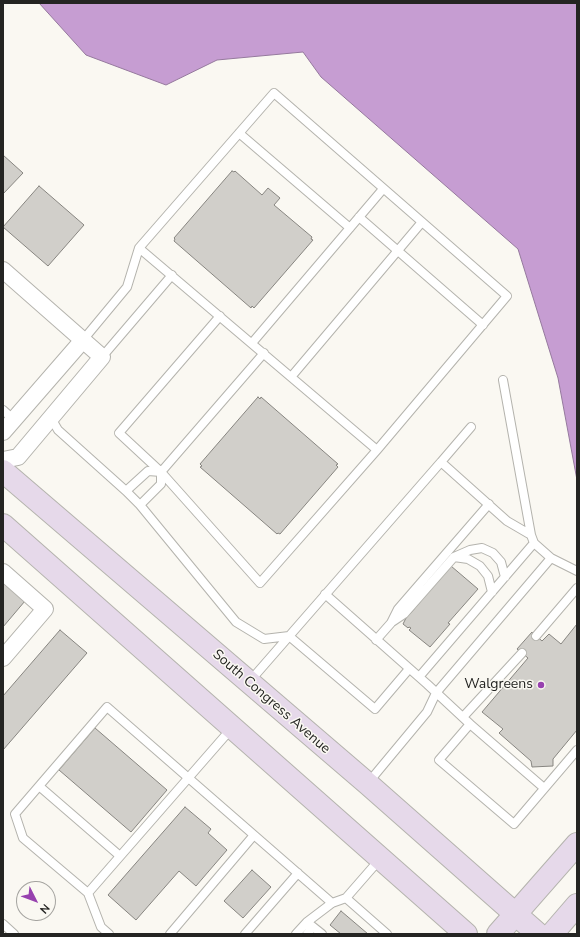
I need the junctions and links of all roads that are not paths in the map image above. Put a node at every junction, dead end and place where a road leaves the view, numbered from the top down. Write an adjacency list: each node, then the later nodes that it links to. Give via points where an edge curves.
1 (239, 133): 2 (lane, via 274,93); 5 (lane); 6 (lane)
2 (383, 190): 3 (lane); 4 (lane)
3 (359, 218): 5 (lane); 7 (lane)
4 (422, 222): 7 (lane); 11 (lane, via 507,296)
5 (350, 228): 13 (lane)
6 (140, 248): 9 (lane); 12 (lane, via 127,287)
7 (397, 251): 11 (lane); 16 (lane)
8 (3, 270): 12 (street)
9 (172, 275): 10 (lane); 15 (lane)
10 (220, 316): 13 (lane); 27 (lane, via 119,433)
11 (483, 325): 23 (lane)
12 (83, 340): 15 (street); 18 (street)
13 (252, 343): 14 (lane)
14 (264, 353): 16 (lane); 27 (lane)
15 (102, 357): 20 (street)
16 (291, 377): 23 (lane)
17 (503, 380): 32 (lane)
18 (31, 400): 19 (street); 20 (street)
19 (8, 415): 22 (street)
20 (51, 418): 24 (street, via 18,457); 28 (lane, via 58,430)
21 (471, 427): 25 (lane)
22 (3, 432)
23 (376, 450): 27 (lane, via 260,583)
24 (3, 460)
25 (441, 462): 29 (lane); 40 (lane)
26 (3, 471): 49 (main road, South Congress Avenue)
27 (161, 472): 28 (lane, via 148,471); 30 (lane, via 161,484)
28 (126, 491): 30 (lane)
29 (489, 504): 32 (lane); 41 (lane, via 398,609)
30 (140, 505): 42 (lane, via 236,622 264,639)
31 (3, 525): 53 (main road)
32 (532, 539): 34 (lane); 37 (lane)
33 (454, 557): 37 (lane, via 482,548 493,553 501,562); 39 (lane, via 468,559 480,566 488,576); 41 (lane, via 404,614)
34 (551, 558): 35 (lane); 50 (lane)
35 (577, 570)
36 (3, 572): 46 (street, via 45,608)
37 (505, 577): 39 (lane)
38 (577, 588): 43 (lane)
39 (492, 592): 48 (lane)
40 (325, 594): 42 (lane); 44 (lane)
41 (391, 623): 44 (lane)
42 (289, 636): 47 (lane, via 375,709); 49 (lane)
43 (536, 636)
44 (376, 640): 47 (lane)
45 (522, 653): 51 (lane)
46 (3, 658)
47 (409, 669): 48 (lane)
48 (419, 677): 50 (lane)
49 (249, 683): 56 (main road, South Congress Avenue)
50 (436, 693): 51 (lane); 56 (lane, via 427,712)
51 (463, 717): 52 (lane)
52 (470, 724): 58 (lane); 58 (lane, via 440,760 514,824)
53 (233, 727): 55 (lane); 62 (main road)
54 (577, 750): 58 (lane)
55 (188, 777): 57 (lane, via 107,707); 59 (lane); 61 (lane)
56 (368, 784): 68 (main road, South Congress Avenue)
57 (39, 786): 61 (lane); 64 (lane, via 15,814 23,838)
58 (544, 788)
59 (254, 835): 63 (lane); 73 (lane)
60 (577, 844): 68 (main road)
61 (120, 856): 64 (lane)
62 (381, 858): 65 (lane); 79 (main road)
63 (298, 873): 66 (lane); 74 (lane)
64 (88, 893): 72 (lane, via 101,927)
65 (346, 898): 66 (lane); 78 (lane)
66 (332, 902): 70 (lane)
67 (577, 905): 82 (main road)
68 (516, 914): 80 (main road); 81 (main road, South Congress Avenue)
69 (3, 924): 71 (lane)
70 (310, 924): 75 (lane); 76 (lane); 77 (lane)
71 (14, 934)
72 (109, 934)
73 (170, 934)
74 (245, 934)
75 (296, 934)
76 (307, 934)
77 (322, 934)
78 (387, 934)
79 (466, 934)
80 (498, 934)
81 (538, 934)
82 (552, 934)

